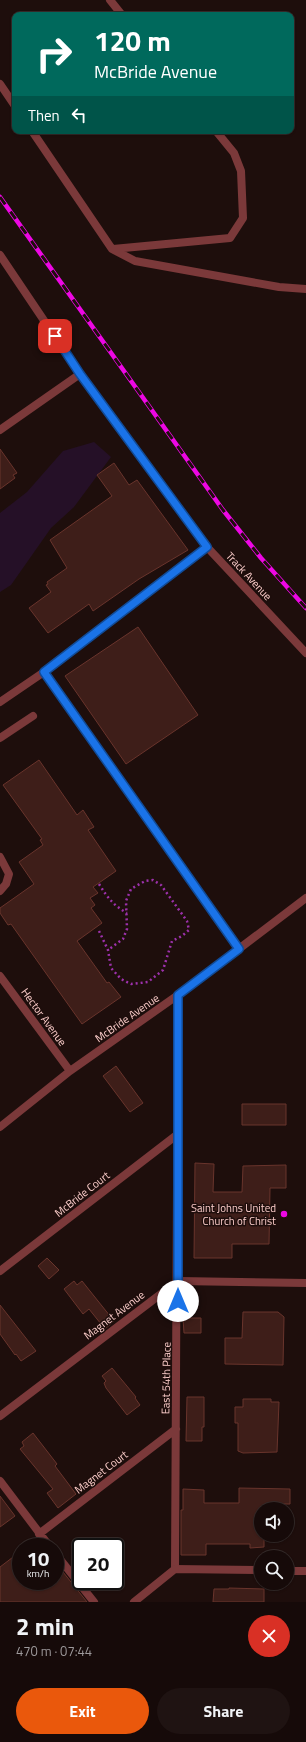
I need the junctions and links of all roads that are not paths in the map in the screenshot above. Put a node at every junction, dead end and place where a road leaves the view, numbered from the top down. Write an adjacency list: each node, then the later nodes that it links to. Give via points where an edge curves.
1 (110, 0): 2 (street)
2 (120, 12)
3 (0, 84): 4 (street)
4 (12, 102)
5 (34, 134): 7 (street)
6 (218, 134): 7 (street, via 234,153 241,171 243,218 230,238)
7 (112, 249): 9 (street, via 134,261 279,287)
8 (1, 259): 10 (street, Track Avenue)
9 (306, 289)
10 (80, 374): 11 (street); 12 (street, Track Avenue)
11 (0, 430)
12 (207, 547): 13 (street, Track Avenue); 14 (street)
13 (306, 652)
14 (44, 672): 15 (street); 21 (street)
15 (0, 702)
16 (33, 716): 17 (street)
17 (0, 738)
18 (0, 857): 19 (street, via 9,874 6,884)
19 (0, 891)
20 (306, 898): 21 (street, McBride Avenue)
21 (239, 949): 23 (street, McBride Avenue)
22 (0, 976): 24 (street, Hector Avenue)
23 (178, 995): 24 (street, McBride Avenue); 26 (street, East 54th Place)
24 (70, 1071): 25 (street, McBride Avenue)
25 (0, 1127)
26 (178, 1134): 27 (street, McBride Court); 28 (street, East 54th Place)
27 (0, 1271)
28 (178, 1280): 29 (street); 30 (street, Magnet Avenue); 31 (street, East 54th Place)
29 (306, 1283)
30 (0, 1416)
31 (176, 1429): 33 (street, Magnet Court); 36 (street, East 54th Place)
32 (0, 1481): 33 (street)
33 (40, 1534): 34 (street)
34 (43, 1538)
35 (64, 1564): 40 (street)
36 (175, 1569): 37 (street); 41 (street)
37 (254, 1570)
38 (294, 1571): 39 (street)
39 (306, 1571)
40 (94, 1602)
41 (134, 1602)

